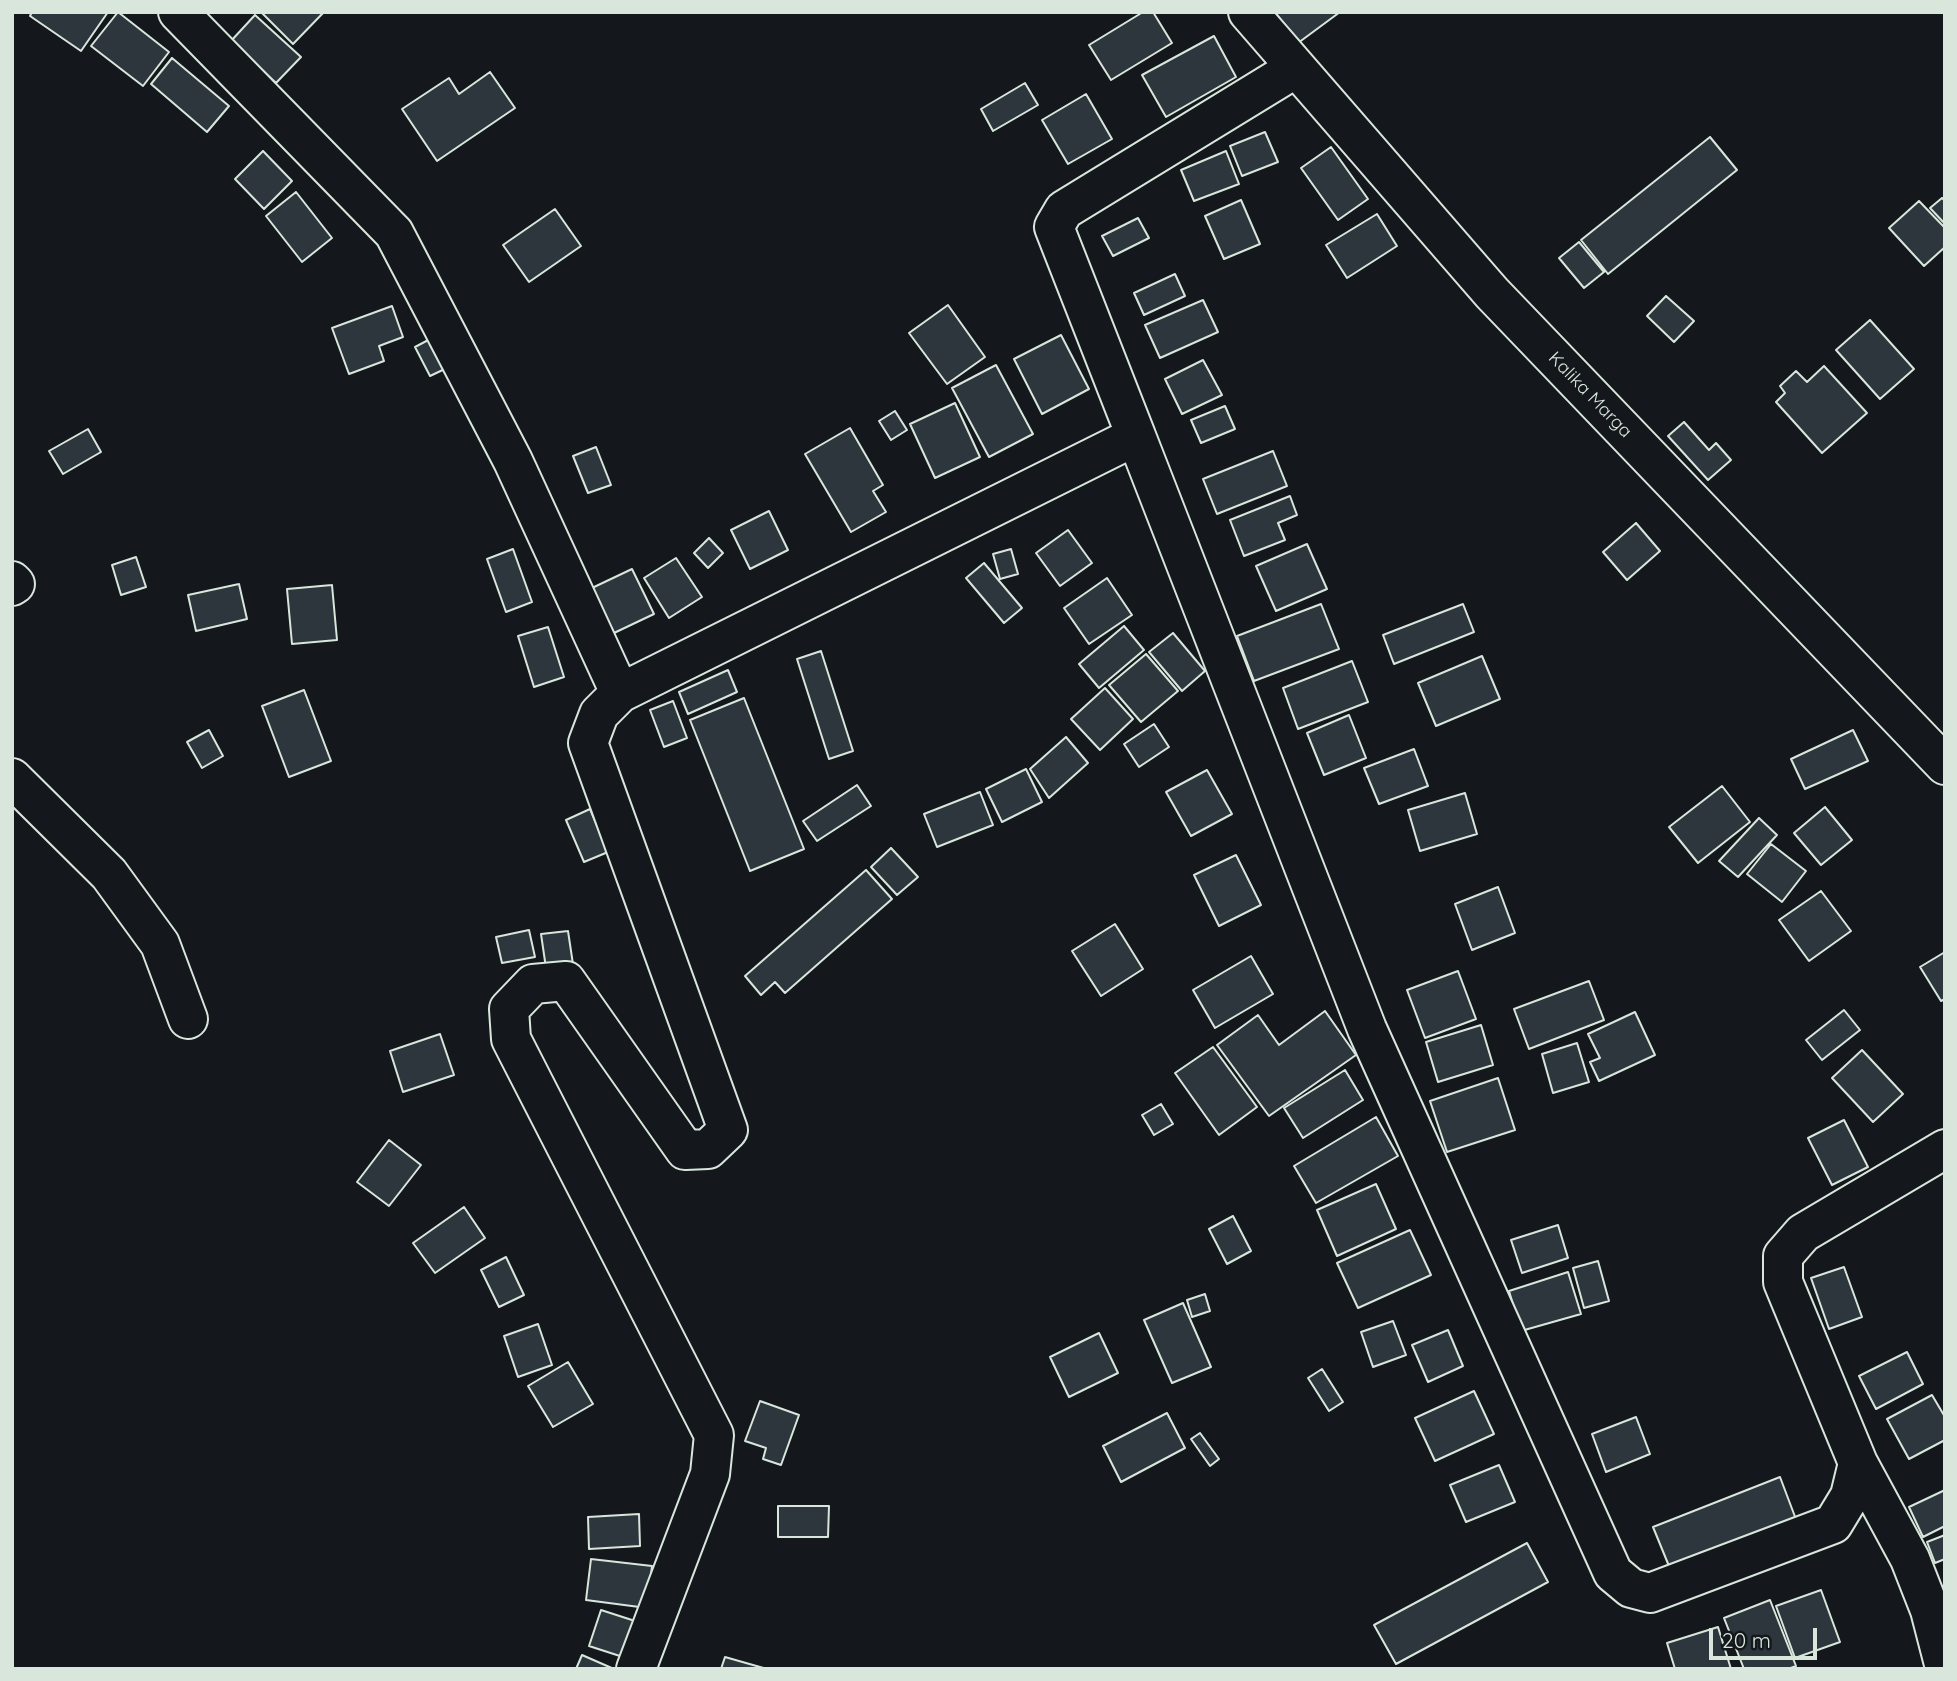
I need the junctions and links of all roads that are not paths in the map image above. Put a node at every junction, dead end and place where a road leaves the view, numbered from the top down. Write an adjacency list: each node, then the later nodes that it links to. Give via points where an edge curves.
1 (178, 12): 5 (street, via 394,233 513,461)
2 (1248, 12): 3 (street, Kalika Marga)
3 (1296, 68): 4 (street, via 1064,209 1054,227); 6 (street, Kalika Marga, via 1492,293)
4 (1136, 436): 5 (street); 10 (street, via 1367,1029 1613,1573 1631,1588 1650,1593 1833,1524 1850,1496)
5 (620, 693): 12 (street, via 598,714 588,743 728,1130 708,1149 684,1150 566,981 533,984 509,1009 511,1038 714,1435 710,1474)
6 (1945, 765)
7 (12, 778): 8 (street, via 109,874 160,944)
8 (188, 1019)
9 (1945, 1149): 10 (street, via 1803,1233 1783,1256 1783,1282)
10 (1858, 1463): 11 (street, via 1910,1559)
11 (1945, 1668)
12 (636, 1669)

